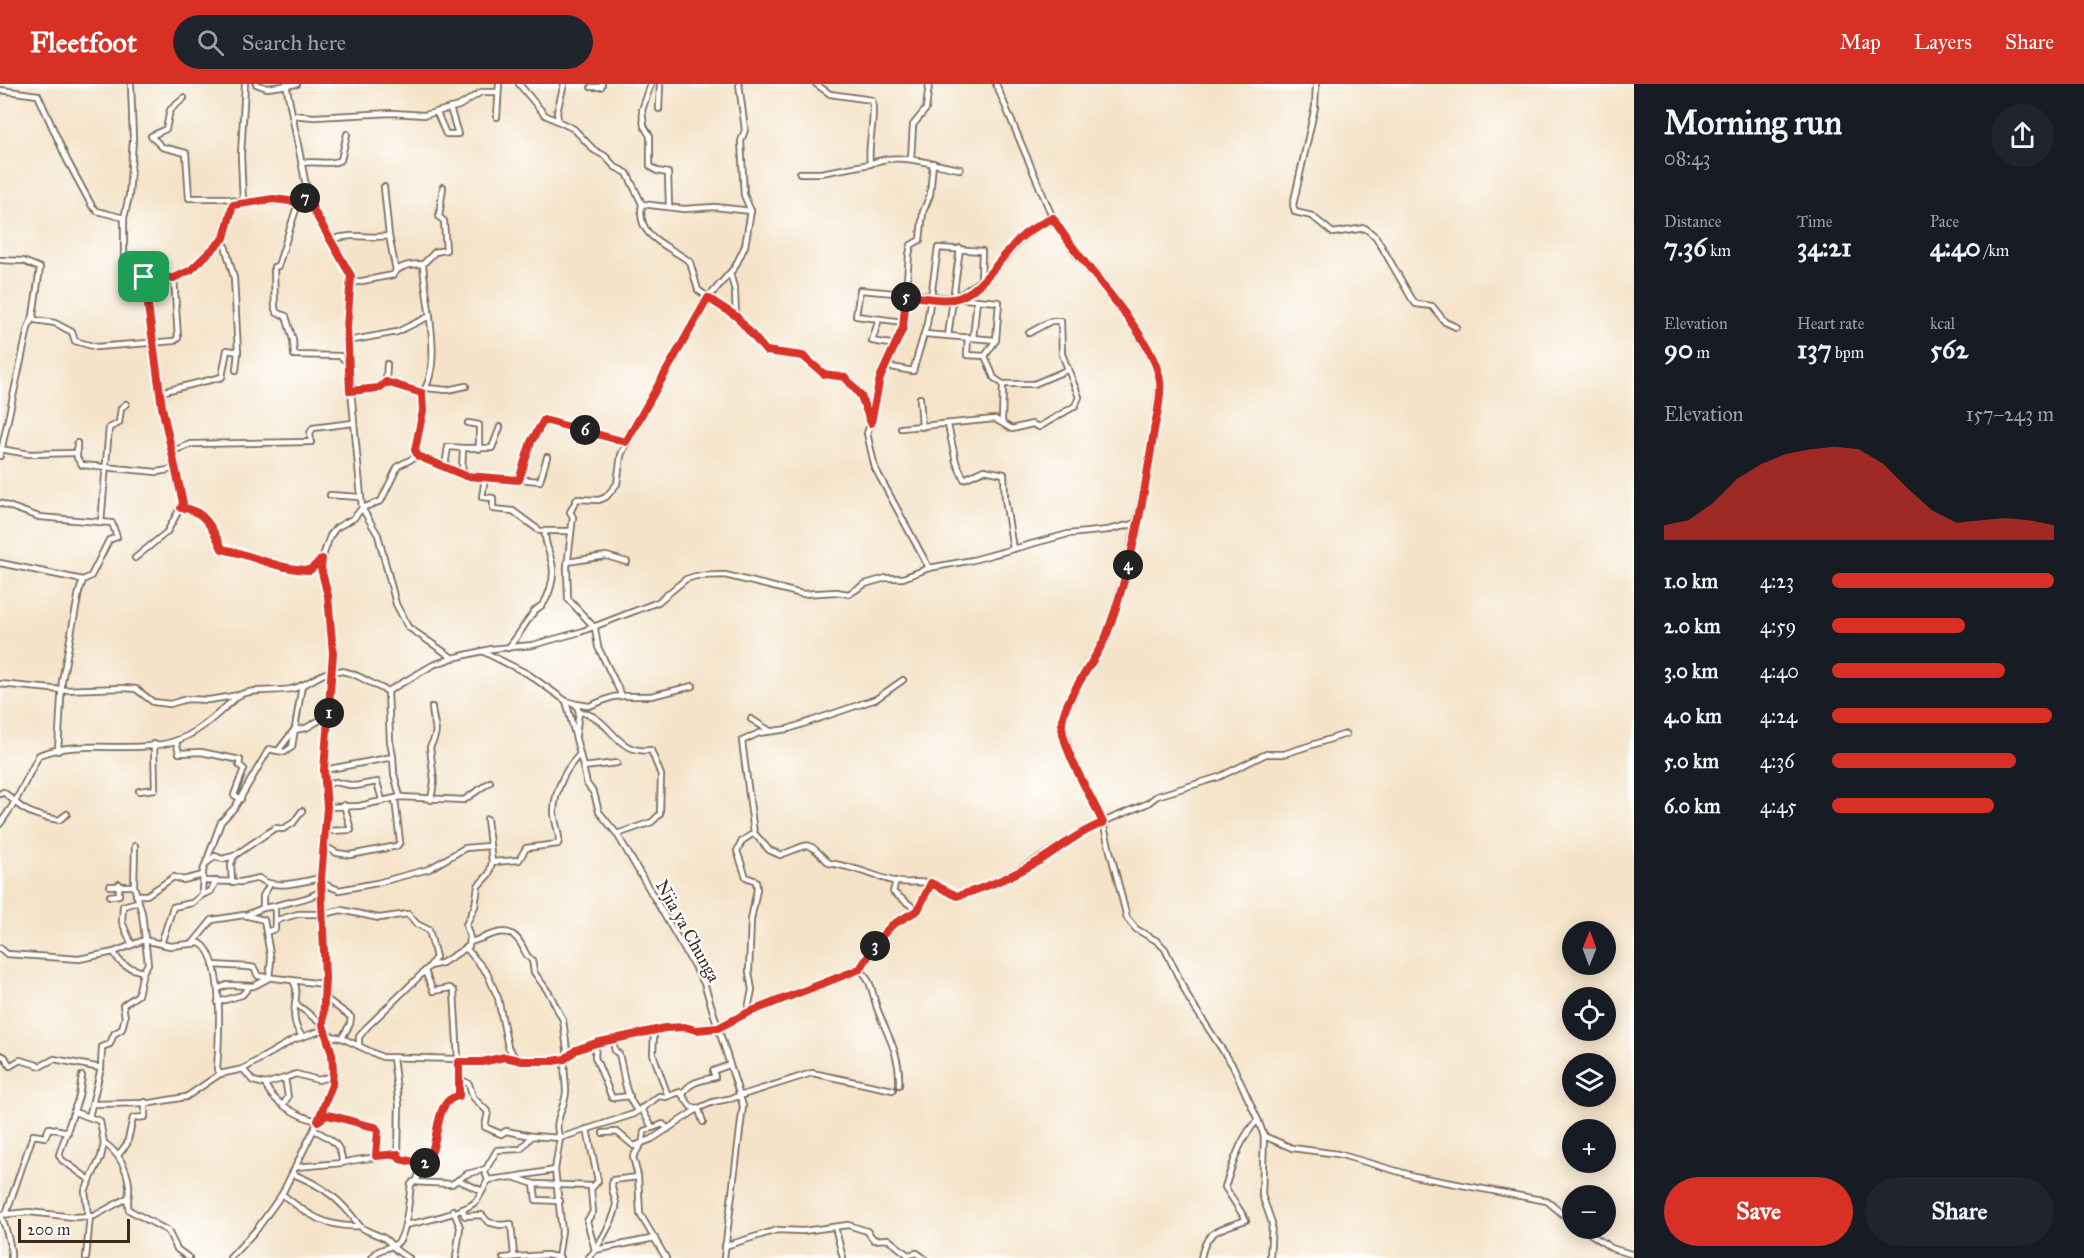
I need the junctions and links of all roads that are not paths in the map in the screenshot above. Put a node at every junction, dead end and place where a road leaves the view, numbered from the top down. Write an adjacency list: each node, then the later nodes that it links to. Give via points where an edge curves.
1 (131, 84): 41 (street, via 133,140)
2 (245, 84): 37 (street)
3 (256, 84): 15 (street, via 267,88)
4 (499, 84): 18 (street)
5 (519, 84): 25 (street, via 545,115)
6 (564, 84): 25 (street, via 556,112)
7 (602, 84): 16 (street)
8 (651, 84): 39 (street, via 642,110 644,126 650,135 650,166 667,171)
9 (660, 84): 21 (street)
10 (739, 84): 40 (street, via 745,130 741,141 744,195)
11 (816, 84): 30 (street, via 830,94 872,100)
12 (929, 84): 27 (street, via 926,110 913,125)
13 (996, 84): 42 (street)
14 (1316, 84): 65 (street, via 1315,107 1293,205 1295,212 1312,216 1333,233 1365,228 1376,237 1412,300 1432,306 1444,322)
15 (291, 85): 23 (street)
16 (591, 87)
17 (0, 90): 41 (street, via 38,95 92,206)
18 (498, 92): 20 (street, via 481,92); 24 (street)
19 (184, 98): 37 (street, via 170,110 166,129 151,136 162,147 186,153 189,198 225,198)
20 (450, 108): 22 (street); 22 (street, via 458,134 446,134)
21 (659, 109)
22 (437, 113): 23 (street)
23 (292, 115): 28 (street)
24 (497, 117)
25 (558, 120): 38 (street, via 627,173)
26 (347, 134): 28 (street, via 341,160)
27 (911, 159): 29 (street); 30 (street)
28 (302, 163): 35 (street)
29 (933, 163): 31 (street); 55 (street, via 920,240 912,245 909,255)
30 (870, 164): 32 (street)
31 (960, 169)
32 (800, 173)
33 (384, 187): 43 (street)
34 (443, 187): 48 (street, via 440,217 444,221 446,250 435,252)
35 (308, 196): 36 (street); 45 (street)
36 (298, 202): 37 (street, via 273,199); 76 (street, via 278,266 274,267 275,309 286,316 294,356 340,356)
37 (240, 203): 44 (street, via 233,205)
38 (642, 204): 39 (street); 56 (street, via 642,220 648,234 690,262 698,290)
39 (669, 206): 40 (street)
40 (751, 211): 50 (street, via 745,246)
41 (124, 218): 51 (street, via 124,261 126,265 141,267)
42 (1053, 218): 53 (street, via 1017,241); 118 (street, via 1075,253 1124,312 1159,375 1159,396)
43 (389, 236): 45 (street, via 372,239 344,235); 49 (street)
44 (224, 238): 52 (street, via 191,270); 74 (street, via 234,278)
45 (331, 240): 54 (street)
46 (960, 248): 53 (street, via 982,250); 57 (street, via 937,250); 58 (street)
47 (0, 260): 60 (street, via 23,261 40,268)
48 (423, 264): 49 (street); 61 (street)
49 (396, 271): 54 (street, via 393,275)
50 (730, 273): 56 (street); 62 (street)
51 (144, 277): 52 (street); 72 (street)
52 (174, 278): 72 (street, via 179,335 174,341)
53 (981, 280): 58 (street)
54 (352, 283): 71 (street)
55 (906, 295): 57 (street); 63 (street, via 860,290 856,316); 64 (street)
56 (708, 298): 62 (street); 98 (street)
57 (931, 298): 58 (street); 67 (street)
58 (954, 299): 59 (street); 68 (street)
59 (977, 300): 69 (street); 70 (street, via 999,302)
60 (33, 316): 72 (street, via 68,329 75,341 87,346); 102 (street)
61 (430, 316): 71 (street, via 397,332); 84 (street, via 433,350)
62 (736, 316): 93 (street, via 766,351 803,356 824,374 845,377 861,396)
63 (879, 319): 64 (street); 73 (street, via 872,341)
64 (904, 322): 73 (street)
65 (1456, 327)
66 (1029, 333): 80 (street, via 1051,321 1061,321 1062,354)
67 (925, 334): 68 (street); 78 (street, via 914,371)
68 (948, 336): 69 (street)
69 (970, 338): 70 (street); 75 (street, via 967,355)
70 (996, 340): 75 (street)
71 (348, 341): 76 (street)
72 (152, 342): 86 (street)
73 (896, 345): 78 (street)
74 (238, 352): 79 (street); 86 (street, via 226,350 222,377)
75 (985, 356): 82 (street, via 994,378)
76 (349, 363): 85 (street)
77 (387, 364): 81 (street)
78 (886, 366): 93 (street)
79 (236, 370)
80 (1067, 370): 82 (street, via 1034,384); 90 (street, via 1079,397 1075,406 1039,427 1032,424 1012,429)
81 (386, 382): 85 (street, via 379,388); 87 (street)
82 (1003, 384): 90 (street)
83 (466, 386): 84 (street, via 447,390)
84 (426, 388): 87 (street)
85 (350, 391): 91 (street)
86 (161, 392): 103 (street)
87 (422, 393): 105 (street, via 423,411 415,450)
88 (920, 398): 96 (street)
89 (126, 404): 108 (street, via 121,408 118,423 109,428)
90 (1002, 422): 94 (street, via 995,419)
91 (352, 423): 103 (street, via 313,428 310,442 191,444); 114 (street)
92 (468, 423): 101 (street, via 479,426)
93 (871, 423): 128 (street, via 867,433 875,468)
94 (948, 425): 96 (street); 122 (street, via 964,479 984,470 1004,474)
95 (500, 427): 101 (street, via 492,448)
96 (922, 427): 97 (street)
97 (901, 428)
98 (626, 442): 112 (street, via 544,420 531,442); 121 (street, via 617,484 599,500 577,499 570,512)
99 (77, 444): 104 (street)
100 (463, 448): 101 (street); 107 (street, via 448,447); 110 (street)
101 (479, 449)
102 (0, 452): 104 (street)
103 (173, 452): 109 (street)
104 (76, 453): 108 (street, via 78,463)
105 (418, 456): 107 (street); 117 (street, via 398,466 381,501)
106 (547, 457): 112 (street, via 540,481)
107 (445, 466): 110 (street)
108 (106, 469): 109 (street); 119 (street)
109 (174, 469): 116 (street)
110 (462, 473): 111 (street)
111 (485, 478): 112 (street); 120 (street, via 482,497 493,498 493,509 513,511)
112 (519, 480)
113 (330, 495): 114 (street)
114 (360, 497): 117 (street)
115 (0, 503): 119 (street, via 39,517)
116 (181, 508): 123 (street, via 167,532); 124 (street, via 189,508 206,520 214,528 222,549 295,570 310,570)
117 (362, 508): 124 (street, via 354,518 336,528); 131 (street, via 378,535 396,604 408,627)
118 (1137, 522): 122 (street, via 1068,534); 177 (street, via 1107,633 1063,716 1067,746)
119 (100, 523): 129 (street, via 112,524 117,537 109,540 90,576)
120 (545, 531): 121 (street); 132 (street, via 545,547 553,572 551,584 543,604)
121 (571, 531): 125 (street)
122 (1014, 549): 128 (street)
123 (135, 558)
124 (322, 559): 136 (street)
125 (567, 562): 126 (street, via 606,556); 130 (street, via 568,599)
126 (627, 562)
127 (0, 563): 129 (street)
128 (929, 568): 130 (street, via 903,578 865,584 849,594 802,594 724,575 696,576 686,579 658,602)
129 (83, 580): 141 (street, via 70,631)
130 (592, 626): 132 (street, via 533,645); 144 (street)
131 (439, 648): 134 (street); 135 (street)
132 (508, 648): 133 (street)
133 (482, 651): 134 (street); 145 (street, via 528,674)
134 (453, 657): 135 (street)
135 (436, 663): 142 (street)
136 (333, 671): 139 (street); 142 (street, via 351,674); 149 (street)
137 (903, 680): 152 (street, via 876,699 804,724)
138 (0, 684): 141 (street)
139 (302, 685): 143 (street); 151 (street)
140 (693, 686): 144 (street, via 651,696)
141 (62, 690): 143 (street, via 136,689 153,702 170,704); 157 (street)
142 (388, 691): 159 (street)
143 (239, 695): 155 (street, via 208,723)
144 (622, 696): 146 (street, via 589,706)
145 (566, 701): 146 (street); 154 (street)
146 (576, 704): 148 (street)
147 (432, 707): 169 (street, via 437,737 430,747 434,781)
148 (579, 712): 154 (street); 181 (street, via 601,721 628,748 651,750 661,775 660,814 652,822)
149 (329, 715): 151 (street); 162 (street)
150 (751, 719): 152 (street)
151 (294, 730): 168 (street, via 278,751 269,749)
152 (770, 731): 180 (street, via 742,741)
153 (1346, 734): 177 (street, via 1284,754 1266,754 1218,777 1157,796)
154 (576, 735): 158 (street, Njia ya Chunga)
155 (176, 741): 156 (street); 168 (street, via 179,753 201,752 240,760 244,769 234,795)
156 (154, 744): 157 (street); 165 (street, via 155,789)
157 (58, 752): 171 (street, via 39,755)
158 (580, 754): 161 (street, Njia ya Chunga); 187 (street, via 564,774 558,790 554,812 558,844 526,848 519,860)
159 (393, 757): 162 (street); 167 (street)
160 (617, 763): 161 (street)
161 (583, 767): 181 (street, Njia ya Chunga, via 599,812)
162 (324, 770): 164 (street)
163 (490, 782): 169 (street, via 464,800)
164 (325, 785): 170 (street, via 377,782); 173 (street)
165 (139, 791)
166 (0, 794): 171 (street, via 11,796)
167 (398, 798): 169 (street); 170 (street); 183 (street, via 397,846 350,855)
168 (240, 799): 186 (street, via 221,822)
169 (431, 800)
170 (382, 801): 172 (street)
171 (15, 802): 175 (street, via 50,819 59,820); 178 (street)
172 (344, 805): 173 (street); 179 (street, via 351,830)
173 (327, 807): 179 (street)
174 (302, 812): 185 (street, via 293,823 283,829 275,828)
175 (67, 814)
176 (487, 819): 184 (street)
177 (1103, 823): 193 (street, via 1040,860 973,891 957,896); 267 (street, via 1127,918 1165,949 1189,999 1233,1066)
178 (0, 824)
179 (326, 831): 183 (street)
180 (754, 833): 191 (street, via 773,853 780,855 810,845 829,863); 231 (street, via 742,841 737,851 746,877 756,881 757,889 751,920 752,990)
181 (617, 834): 232 (street, Njia ya Chunga, via 704,983)
182 (135, 846): 197 (street)
183 (324, 846): 190 (street)
184 (489, 846): 187 (street); 190 (street, via 465,848 429,868 377,883 339,890)
185 (234, 856): 186 (street, via 214,856); 192 (street)
186 (208, 862): 188 (street)
187 (492, 862): 212 (street, via 489,874 478,886 475,906 466,925)
188 (203, 878): 189 (street); 199 (street, via 174,877 147,895); 200 (street)
189 (216, 881): 192 (street); 200 (street)
190 (321, 881): 195 (street); 198 (street)
191 (896, 881): 193 (street); 205 (street, via 893,892)
192 (232, 882): 195 (street, via 259,878)
193 (931, 883): 205 (street)
194 (119, 884): 196 (street); 197 (street); 201 (street, via 119,895)
195 (270, 884): 204 (street, via 263,896)
196 (110, 886)
197 (134, 886): 199 (street)
198 (322, 890): 203 (street, via 315,896); 206 (street)
199 (136, 895): 202 (street)
200 (202, 895): 213 (street, via 192,903 173,908)
201 (110, 896)
202 (137, 902): 210 (street); 214 (street, via 123,906 122,922)
203 (275, 906): 204 (street); 208 (street)
204 (263, 908): 207 (street)
205 (918, 910): 220 (street, via 892,925)
206 (324, 914): 208 (street, via 298,914); 219 (street, via 349,910 379,918 408,914 429,930 436,957); 225 (street)
207 (246, 915): 209 (street, via 264,920); 211 (street, via 212,920)
208 (277, 920): 209 (street, via 274,930)
209 (266, 932): 223 (street, via 271,960)
210 (144, 940): 213 (street); 214 (street); 222 (street, via 148,964)
211 (194, 942): 213 (street); 218 (street, via 204,945)
212 (470, 942): 216 (street); 242 (street, via 483,940 492,932 505,931 517,937 560,1012)
213 (161, 944)
214 (132, 945): 217 (street)
215 (0, 948): 217 (street, via 7,954 79,959)
216 (466, 948): 219 (street); 243 (street, via 487,973 498,998 508,1047)
217 (114, 952): 222 (street, via 119,963)
218 (213, 965): 223 (street, via 251,967 258,976); 227 (street)
219 (430, 966): 221 (street)
220 (860, 969): 231 (street); 254 (street, via 871,982 894,1043)
221 (425, 971): 239 (street, via 366,1028 359,1037); 244 (street, via 433,991 454,991)
222 (143, 972): 246 (street, via 138,995 123,1005 122,1029 114,1034 110,1044 102,1047)
223 (269, 978): 224 (street); 226 (street)
224 (293, 981): 225 (street); 230 (street, via 297,987)
225 (324, 984): 228 (street)
226 (249, 987): 227 (street, via 227,985); 229 (street, via 242,995)
227 (218, 989): 229 (street)
228 (324, 998): 233 (street); 236 (street, via 351,1017)
229 (218, 1002): 248 (street)
230 (295, 1002): 233 (street); 235 (street, via 295,1026)
231 (747, 1013): 232 (street)
232 (718, 1028): 234 (street, via 673,1027); 245 (street, Njia ya Chunga)
233 (324, 1030): 235 (street); 236 (street); 250 (street, via 332,1054)
234 (654, 1032): 237 (street); 258 (street, via 653,1054)
235 (302, 1036): 247 (street)
236 (342, 1038): 239 (street)
237 (613, 1040): 238 (street); 257 (street)
238 (596, 1043): 242 (street); 257 (street, via 595,1057 612,1098)
239 (359, 1046): 241 (street)
240 (0, 1055): 246 (street, via 10,1066 20,1060 41,1066 54,1059)
241 (393, 1058): 244 (street); 281 (street, via 399,1105)
242 (566, 1058): 243 (street); 278 (street, via 566,1091 558,1116)
243 (517, 1060): 244 (street, via 505,1057 482,1062)
244 (458, 1061): 252 (street)
245 (729, 1065): 256 (street, via 713,1071 714,1077 692,1084); 259 (street, Njia ya Chunga)
246 (101, 1068): 261 (street)
247 (243, 1069): 248 (street); 253 (street, via 253,1081)
248 (220, 1074): 260 (street, via 186,1097)
249 (82, 1076): 265 (street)
250 (332, 1076): 251 (street, via 318,1080 296,1074); 268 (street)
251 (285, 1078): 253 (street); 262 (street, via 288,1097)
252 (460, 1079): 276 (street, via 469,1084 473,1097 488,1112 485,1127 501,1134 506,1131); 285 (street, via 459,1096 453,1096 444,1107 433,1149)
253 (265, 1084): 262 (street, via 268,1093)
254 (899, 1085)
255 (893, 1090): 259 (street, via 812,1072)
256 (683, 1095): 258 (street); 264 (street, via 691,1107)
257 (630, 1096): 263 (street, via 632,1105)
258 (668, 1096): 263 (street, via 659,1096)
259 (738, 1096): 264 (street); 314 (street, Njia ya Chunga, via 742,1114)
260 (145, 1102): 261 (street); 282 (street, via 145,1117 133,1118 127,1144)
261 (93, 1104): 266 (street)
262 (283, 1105): 268 (street)
263 (640, 1109): 270 (street); 271 (street)
264 (699, 1109): 269 (street); 272 (street)
265 (74, 1112): 266 (street); 274 (street)
266 (89, 1117): 280 (street, via 100,1121)
267 (1258, 1120): 277 (street); 333 (street, via 1250,1127 1225,1186 1246,1220 1214,1232 1204,1242)
268 (318, 1121): 273 (street); 283 (street, via 327,1115 375,1127)
269 (703, 1122)
270 (652, 1127): 272 (street, via 663,1124); 279 (street, via 644,1131)
271 (587, 1129): 278 (street); 298 (street, via 598,1181)
272 (668, 1129): 279 (street)
273 (314, 1130): 284 (street, via 337,1143); 286 (street)
274 (68, 1132): 292 (street, via 60,1157); 306 (street, via 49,1128 45,1137 33,1135)
275 (603, 1133): 279 (street, via 617,1132 631,1146)
276 (532, 1136): 278 (street); 287 (street, via 521,1149 496,1150)
277 (1264, 1136): 305 (street, via 1292,1148 1338,1154 1414,1176 1547,1201); 334 (street, via 1262,1195 1272,1223)
278 (561, 1138): 288 (street)
279 (643, 1141): 291 (street, via 633,1153)
280 (104, 1143): 282 (street); 292 (street)
281 (398, 1154): 283 (street); 285 (street, via 400,1159)
282 (118, 1155): 301 (street, via 129,1186)
283 (376, 1156): 284 (street)
284 (342, 1163): 286 (street)
285 (423, 1164): 295 (street)
286 (296, 1167): 289 (street)
287 (484, 1170): 293 (street); 294 (street)
288 (555, 1170): 290 (street); 297 (street)
289 (293, 1174): 300 (street); 309 (street, via 335,1196)
290 (513, 1177): 294 (street); 296 (street)
291 (638, 1177): 311 (street, via 640,1214); 315 (street, via 613,1180 615,1211)
292 (90, 1180): 307 (street, via 85,1198)
293 (458, 1180): 295 (street, via 448,1184); 299 (street)
294 (488, 1180): 299 (street)
295 (413, 1182): 308 (street)
296 (534, 1184): 297 (street); 302 (street, via 536,1200)
297 (558, 1186): 298 (street); 302 (street)
298 (593, 1186): 315 (street, via 593,1212 587,1221)
299 (480, 1190): 303 (street, via 476,1201)
300 (282, 1194): 309 (street, via 316,1219); 322 (street)
301 (127, 1198): 307 (street); 321 (street, via 129,1210 168,1231 177,1250)
302 (560, 1201): 327 (street)
303 (462, 1209): 304 (street); 317 (street, via 465,1216 482,1215 488,1222 511,1224)
304 (453, 1210): 308 (street, via 436,1220); 325 (street, via 460,1227)
305 (1562, 1214)
306 (2, 1215): 307 (street, via 29,1212); 319 (street)
307 (89, 1216): 320 (street)
308 (405, 1225): 313 (street, via 396,1244)
309 (359, 1226): 313 (street)
310 (835, 1227): 314 (street, via 777,1230); 331 (street); 332 (street, via 862,1229 874,1240 888,1239 902,1252)
311 (655, 1238): 315 (street); 329 (street)
312 (1598, 1239): 316 (street)
313 (390, 1245): 323 (street); 324 (street)
314 (725, 1246): 330 (street, Njia ya Chunga)
315 (595, 1250): 328 (street)
316 (1634, 1255)
317 (512, 1256): 318 (street); 326 (street)
318 (526, 1257): 327 (street)
319 (11, 1258)
320 (86, 1258)
321 (189, 1258)
322 (230, 1258)
323 (372, 1258)
324 (409, 1258)
325 (456, 1258)
326 (503, 1258)
327 (559, 1258)
328 (588, 1258)
329 (666, 1258)
330 (724, 1258)
331 (843, 1258)
332 (924, 1258)
333 (1201, 1258)
334 (1270, 1258)

